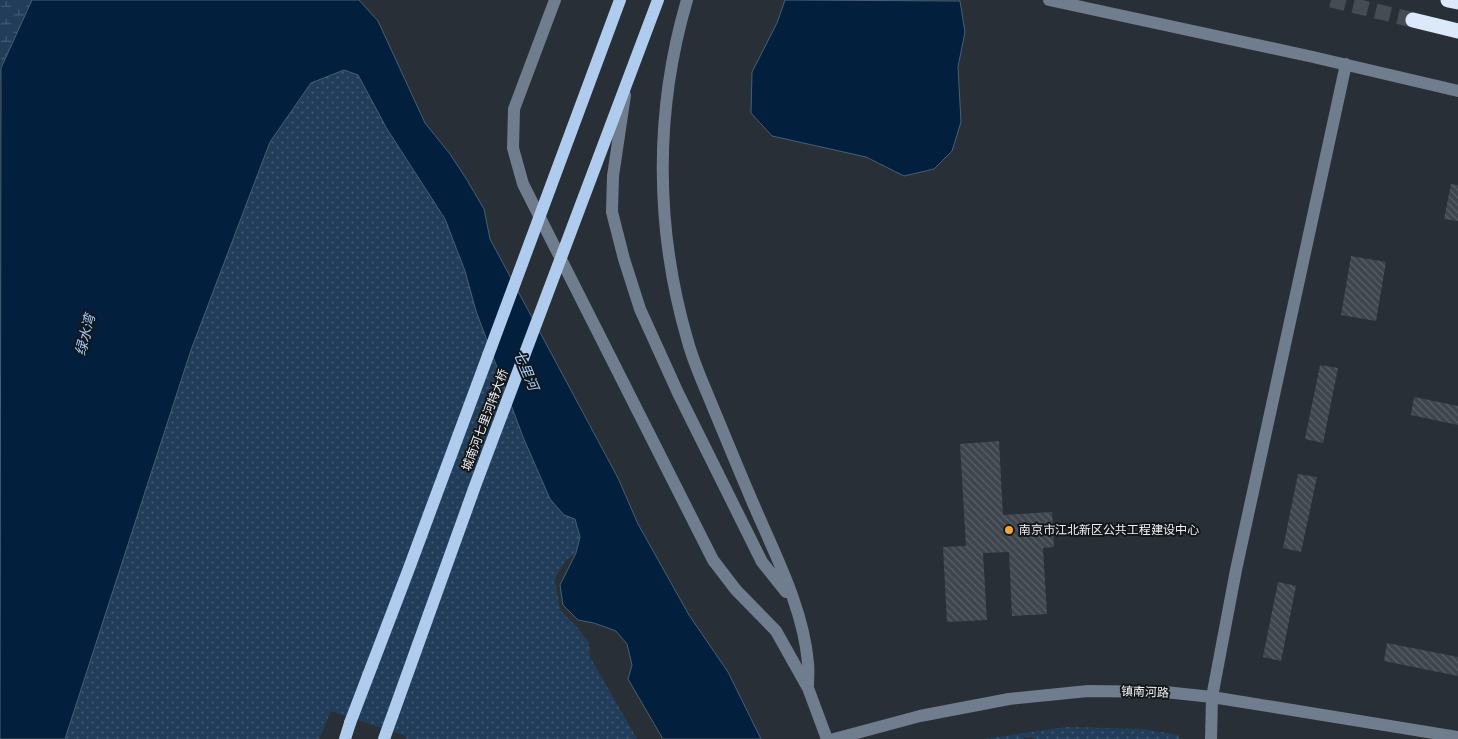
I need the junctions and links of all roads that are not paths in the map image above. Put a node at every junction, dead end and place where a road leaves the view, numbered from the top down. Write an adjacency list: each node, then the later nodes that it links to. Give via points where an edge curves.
1 (555, 0): 14 (street, via 514,109 513,148 523,184 713,560 736,590 776,630)
2 (620, 0): 17 (main road, 城南河七里河特大桥, bridge)
3 (658, 0): 11 (main road, 城南河七里河特大桥, bridge)
4 (687, 0): 13 (street, via 666,95 663,154 668,252 688,344)
5 (1048, 0): 10 (street)
6 (1448, 0): 7 (highway)
7 (1458, 2)
8 (1413, 20): 9 (highway)
9 (1458, 31)
10 (1346, 64): 12 (street); 15 (street, via 1236,570)
11 (626, 84): 13 (street, bridge, via 612,212 640,309 762,562); 18 (main road, 城南河七里河特大桥, bridge)
12 (1458, 91)
13 (795, 604): 14 (street, via 808,663)
14 (808, 688): 19 (street)
15 (1212, 697): 16 (street, 镇南河路); 20 (street, 镇南河路, via 1165,692 1088,691 1009,699 920,716); 21 (street)
16 (1458, 737)
17 (345, 739)
18 (384, 739)
19 (828, 739)
20 (834, 739)
21 (1211, 739)

